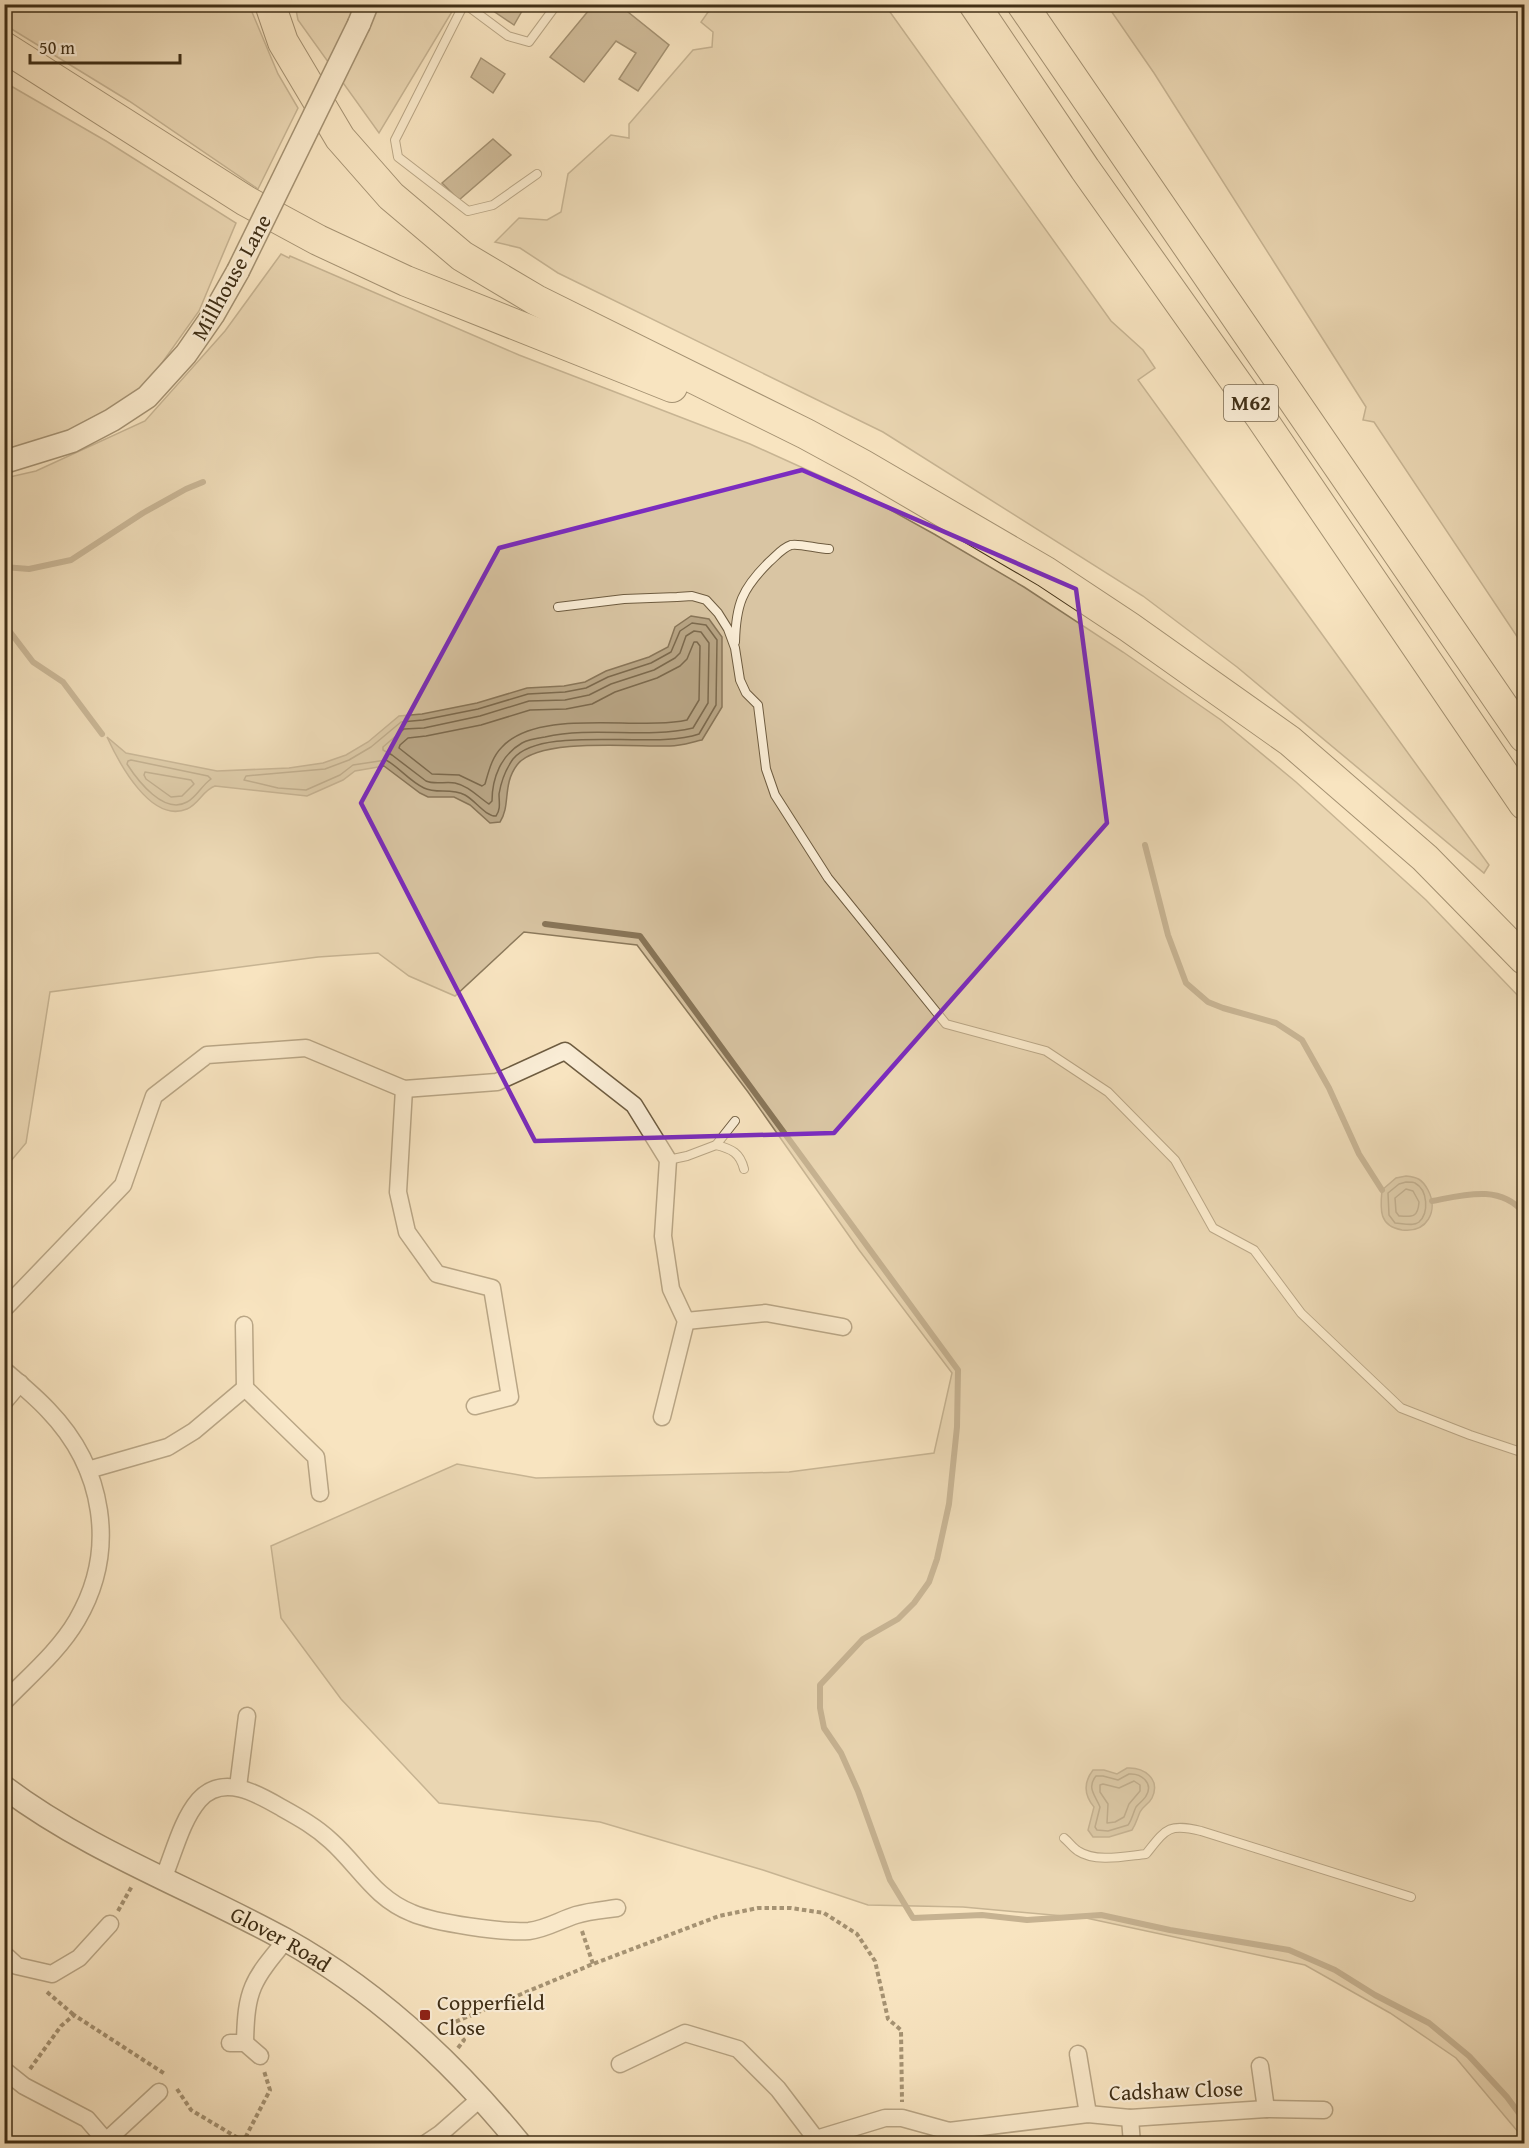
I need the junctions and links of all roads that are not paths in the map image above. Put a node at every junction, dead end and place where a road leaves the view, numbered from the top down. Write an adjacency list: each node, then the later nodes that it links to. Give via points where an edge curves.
1 (270, 4): 10 (highway, via 283,42 340,138 391,196 462,256 536,300 806,434)
2 (465, 4): 3 (lane, via 508,36 529,42); 8 (lane, via 395,140 398,157 468,211 493,205)
3 (557, 4)
4 (974, 4): 15 (highway, M62)
5 (1023, 4): 14 (highway, M62)
6 (363, 14): 9 (street, Millhouse Lane, bridge, via 238,272 186,354 147,397 72,441)
7 (4, 47): 10 (highway, via 246,201 318,240 448,298 670,386)
8 (537, 174)
9 (4, 462)
10 (916, 496): 16 (highway, via 1046,572 1290,741 1425,858)
11 (829, 549): 13 (lane, via 793,544 754,578 742,595 735,621)
12 (558, 607): 13 (lane, via 693,596 706,600 718,613)
13 (735, 648): 32 (lane, via 740,680 758,705 766,769 775,795 828,878 946,1024 1046,1051 1108,1092 1175,1160 1214,1228 1254,1250 1301,1313 1401,1408)
14 (1524, 736)
15 (1524, 804)
16 (1524, 959)
17 (404, 1089): 20 (street, via 497,1082 566,1051 634,1105); 22 (street, via 306,1048 207,1055 154,1096 123,1185); 30 (street, via 398,1192 407,1233 436,1274 492,1288 510,1397)
18 (735, 1121): 19 (lane)
19 (716, 1145): 20 (lane); 21 (lane, via 741,1157)
20 (668, 1160): 23 (street, via 663,1236 672,1289)
21 (744, 1169)
22 (4, 1309)
23 (686, 1321): 25 (street, via 766,1313); 31 (street)
24 (244, 1325): 28 (street)
25 (843, 1328)
26 (4, 1370): 27 (street)
27 (20, 1383): 29 (street); 33 (street, via 50,1412)
28 (245, 1388): 33 (street, via 194,1431 168,1447); 34 (street, via 316,1457)
29 (4, 1402)
30 (475, 1406)
31 (662, 1417)
32 (1524, 1453)
33 (88, 1470): 35 (street, via 99,1503 102,1531 92,1589 56,1648)
34 (320, 1493)
35 (4, 1702)
36 (247, 1716): 38 (street)
37 (4, 1787): 40 (street, Glover Road, via 62,1825)
38 (238, 1787): 40 (street, via 210,1791 201,1798 190,1812); 42 (street, via 313,1825 389,1902 412,1914 513,1931 548,1927 577,1914)
39 (1064, 1838): 41 (lane, via 1079,1852 1098,1858 1146,1854 1168,1830 1179,1826)
40 (164, 1879): 44 (street, Glover Road)
41 (1411, 1897)
42 (616, 1908)
43 (110, 1924): 45 (street, via 79,1958 52,1974 17,1966)
44 (286, 1940): 47 (street, via 252,1986 237,2043); 52 (street, Glover Road, via 359,1986 446,2060)
45 (4, 1954)
46 (1078, 2054): 55 (street, Cadshaw Close)
47 (260, 2056)
48 (620, 2064): 58 (street, via 685,2034 738,2049 778,2090)
49 (1260, 2066): 53 (street, Cadshaw Close)
50 (4, 2070): 59 (street, via 87,2119)
51 (167, 2088): 59 (street)
52 (482, 2097): 60 (street); 61 (street, Glover Road)
53 (1266, 2109): 54 (street, Cadshaw Close); 56 (street, Cadshaw Close)
54 (1323, 2110)
55 (1088, 2114): 56 (street, Cadshaw Close); 57 (street, Cadshaw Close)
56 (1130, 2118): 62 (street)
57 (949, 2137): 58 (street, Cadshaw Close, via 902,2118 885,2118)
58 (814, 2141)
59 (105, 2142)
60 (425, 2144)
61 (520, 2144)
62 (1132, 2144)

